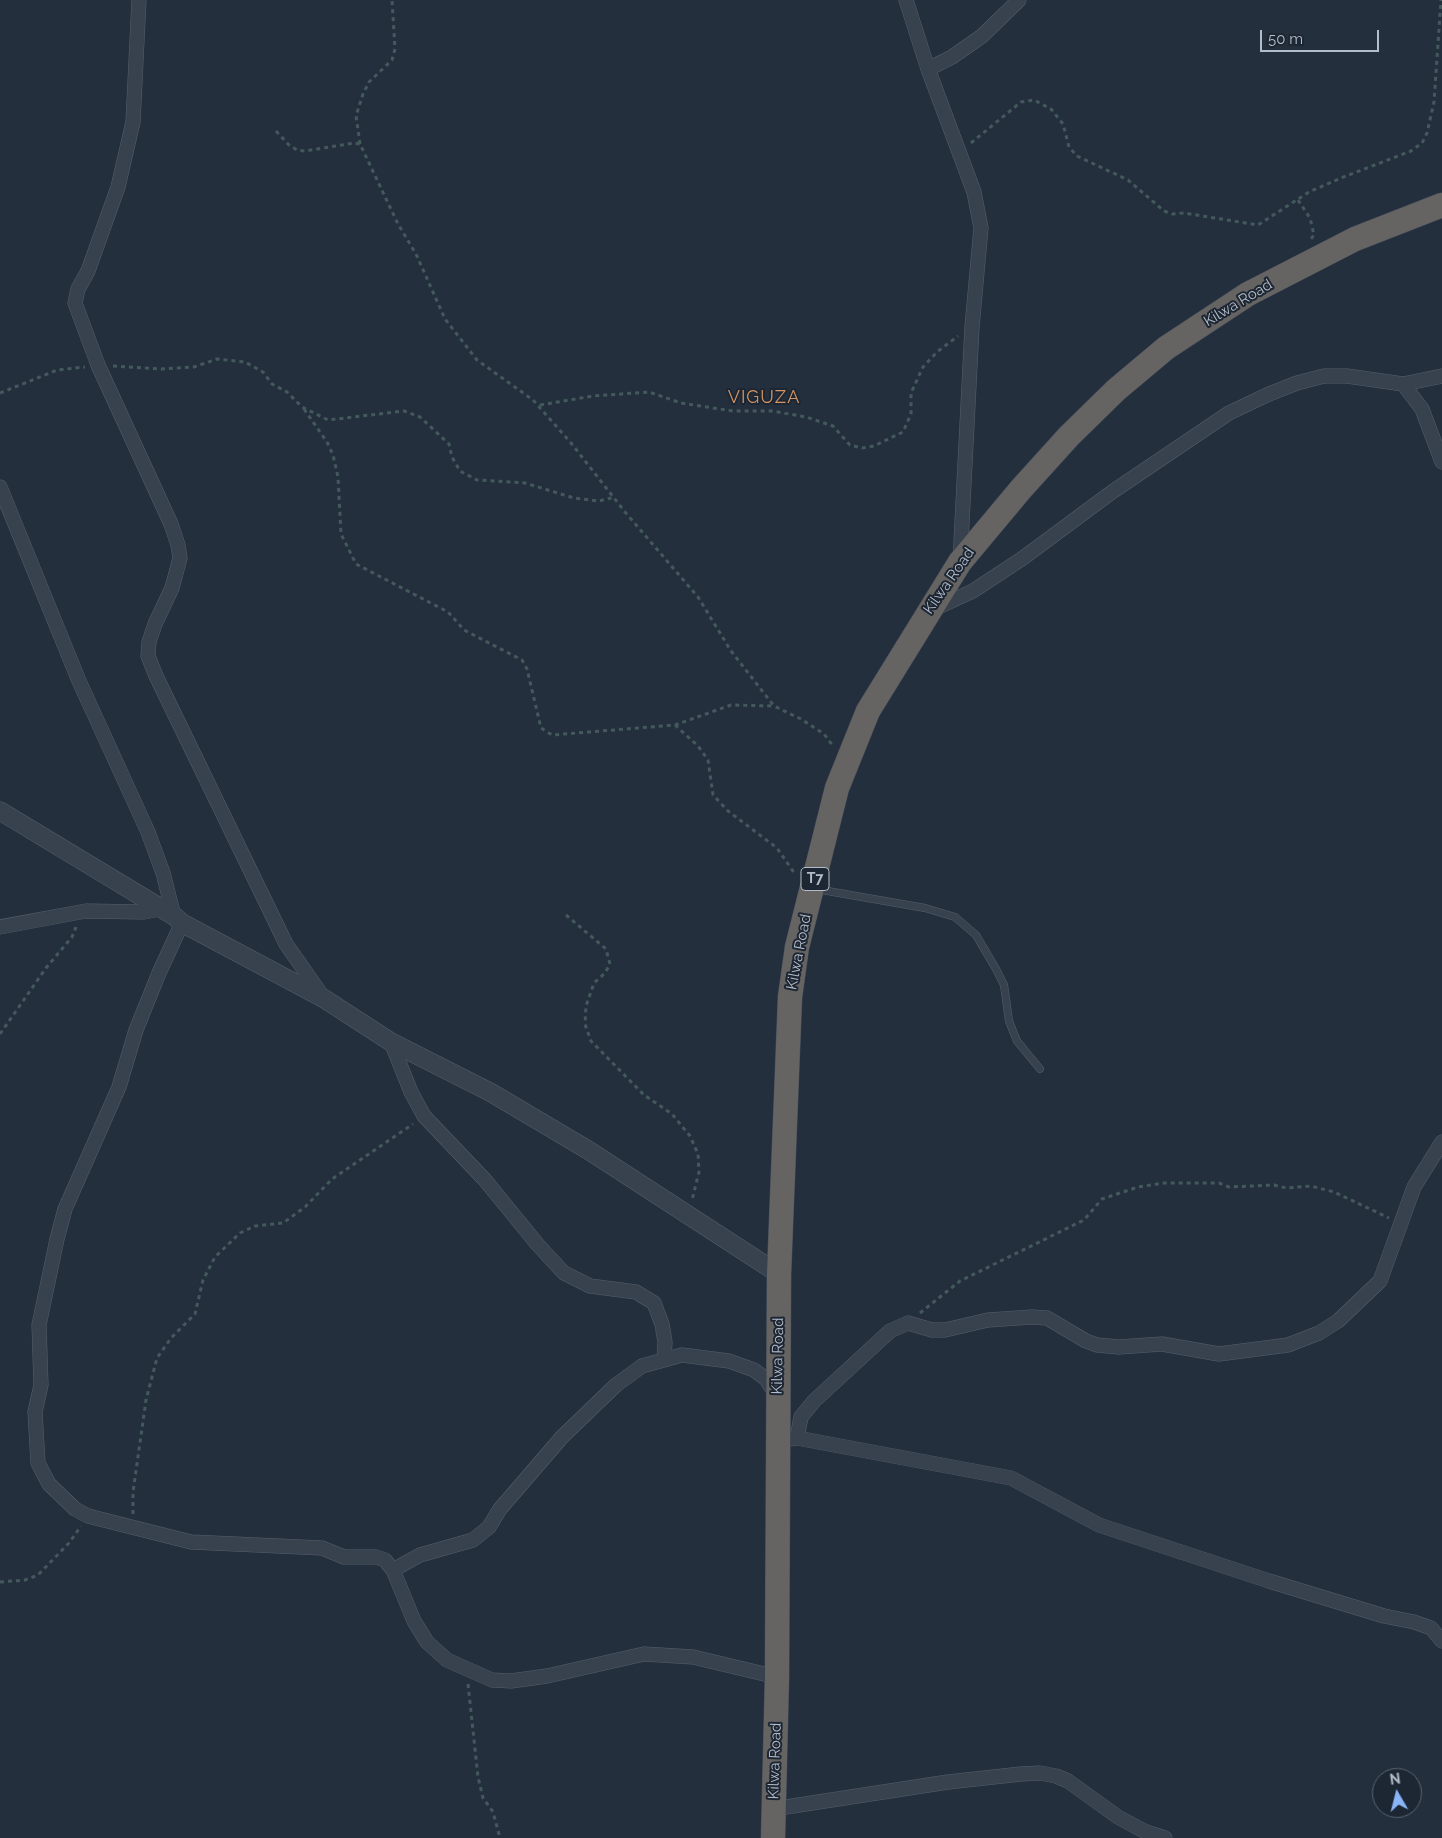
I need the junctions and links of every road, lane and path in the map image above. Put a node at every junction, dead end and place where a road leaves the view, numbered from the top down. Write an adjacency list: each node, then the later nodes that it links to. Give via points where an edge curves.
1 (139, 0): 14 (street, via 133,122 118,187 75,303)
2 (392, 0): 8 (path, via 395,48 392,60 369,82 363,94 356,116)
3 (906, 0): 6 (street)
4 (1019, 0): 6 (street, via 982,36)
5 (1441, 0): 10 (path, via 1434,102 1422,143 1411,151 1341,178)
6 (928, 69): 9 (street)
7 (276, 132): 8 (path, via 289,145 305,152)
8 (360, 144): 18 (path, via 445,319 477,360)
9 (958, 154): 10 (path, via 1021,102 1034,100 1051,109 1063,124 1069,147 1077,156 1128,180 1164,211 1258,225); 13 (street, via 974,192 982,228)
10 (1298, 200): 12 (path, via 1310,218 1314,234)
11 (1442, 204): 23 (highway, Kilwa Road / T7, via 1355,240 1248,294 1166,348 1069,436)
12 (1309, 242)
13 (972, 327): 18 (path, via 936,352 923,367 911,393 911,414 904,432 874,446 850,445 833,426 806,417 681,403 649,392 593,396); 23 (street)
14 (98, 365): 17 (path, via 57,370); 19 (path, via 161,369 194,367 217,359 245,362 263,372 272,384 287,392); 34 (street, via 172,524 178,545 178,566 149,642 148,656 286,944)
15 (1442, 376): 16 (street)
16 (1403, 384): 20 (street, via 1422,409); 24 (street, via 1324,376 1296,383 1229,413 973,591)
17 (0, 393)
18 (539, 406): 22 (path)
19 (302, 407): 22 (path, via 328,420 404,411 420,417 432,428 448,444 460,471 477,480 525,483 574,498 599,501); 26 (path, via 328,442 333,455 342,534 356,564 448,612 464,630 522,660 528,669 541,728 552,735)
20 (1442, 462)
21 (0, 487): 32 (street, via 79,681 148,832 163,873)
22 (615, 497): 25 (path, via 698,597 731,651)
23 (960, 562): 24 (highway, Kilwa Road / T7)
24 (927, 612): 27 (highway, Kilwa Road / T7, via 868,711)
25 (774, 706): 26 (path, via 731,705); 27 (path, via 824,734)
26 (675, 725): 29 (path, via 708,760 713,795 728,811 777,848 790,870)
27 (846, 765): 29 (highway, Kilwa Road / T7, via 837,788)
28 (0, 811): 32 (street)
29 (813, 889): 37 (lane, via 925,908 955,917 976,935 996,969 1004,985 1009,1021 1017,1041); 42 (highway, Kilwa Road / T7, via 797,948 790,997)
30 (86, 911): 32 (street); 33 (street); 35 (path, via 72,937)
31 (566, 915): 40 (path, via 606,949 610,964 594,984 586,1006 585,1024 591,1041 644,1095 672,1114 690,1136 698,1154 699,1172)
32 (172, 916): 34 (street); 47 (street, via 158,973 136,1030 120,1087 65,1209 39,1325 41,1385 35,1412 38,1463 49,1484 75,1509)
33 (0, 927)
34 (323, 998): 36 (street)
35 (0, 1034)
36 (391, 1042): 38 (street); 40 (street, via 498,1097)
37 (1040, 1068)
38 (424, 1116): 44 (street, via 485,1180 564,1273 590,1286 636,1292 654,1303 662,1324); 48 (path, via 332,1179 306,1207 283,1223 255,1226 240,1233 215,1258 203,1280 194,1314 157,1358 146,1400 133,1492)
39 (1442, 1142): 41 (street, via 1414,1187)
40 (687, 1214): 42 (street)
41 (1402, 1224): 43 (path, via 1334,1192 1311,1186 1230,1187 1164,1183 1138,1187 1102,1199 1084,1220 960,1281); 43 (street, via 1380,1281 1338,1321 1288,1345 1219,1354 1162,1344 1119,1347 1086,1341 1047,1318 1032,1317 988,1320 945,1330)
42 (779, 1274): 45 (highway, Kilwa Road / T7)
43 (908, 1323): 46 (street, via 890,1331 814,1401)
44 (664, 1360): 45 (street, via 682,1355 729,1361 754,1370 766,1379); 49 (street, via 642,1366 616,1385 562,1437 489,1527 473,1540 420,1555)
45 (778, 1396): 46 (highway, Kilwa Road / T7)
46 (788, 1439): 51 (street, via 1011,1478 1099,1525 1260,1579 1414,1622 1431,1628); 53 (highway, Kilwa Road / T7)
47 (88, 1516): 48 (street); 50 (path, via 69,1543 38,1575 25,1580)
48 (133, 1527): 49 (street, via 192,1542 322,1548 344,1557 376,1557 385,1560)
49 (393, 1570): 52 (street, via 414,1621 427,1642 447,1660)
50 (0, 1582)
51 (1442, 1641)
52 (464, 1668): 53 (street, via 492,1680 511,1681 644,1654 693,1657); 55 (path, via 478,1777 483,1798 494,1812)
53 (777, 1676): 54 (highway, Kilwa Road / T7)
54 (773, 1809): 56 (highway, Kilwa Road / T7); 57 (street, via 948,1782 1040,1774 1068,1781 1118,1817)
55 (500, 1838)
56 (773, 1838)
57 (1165, 1838)

